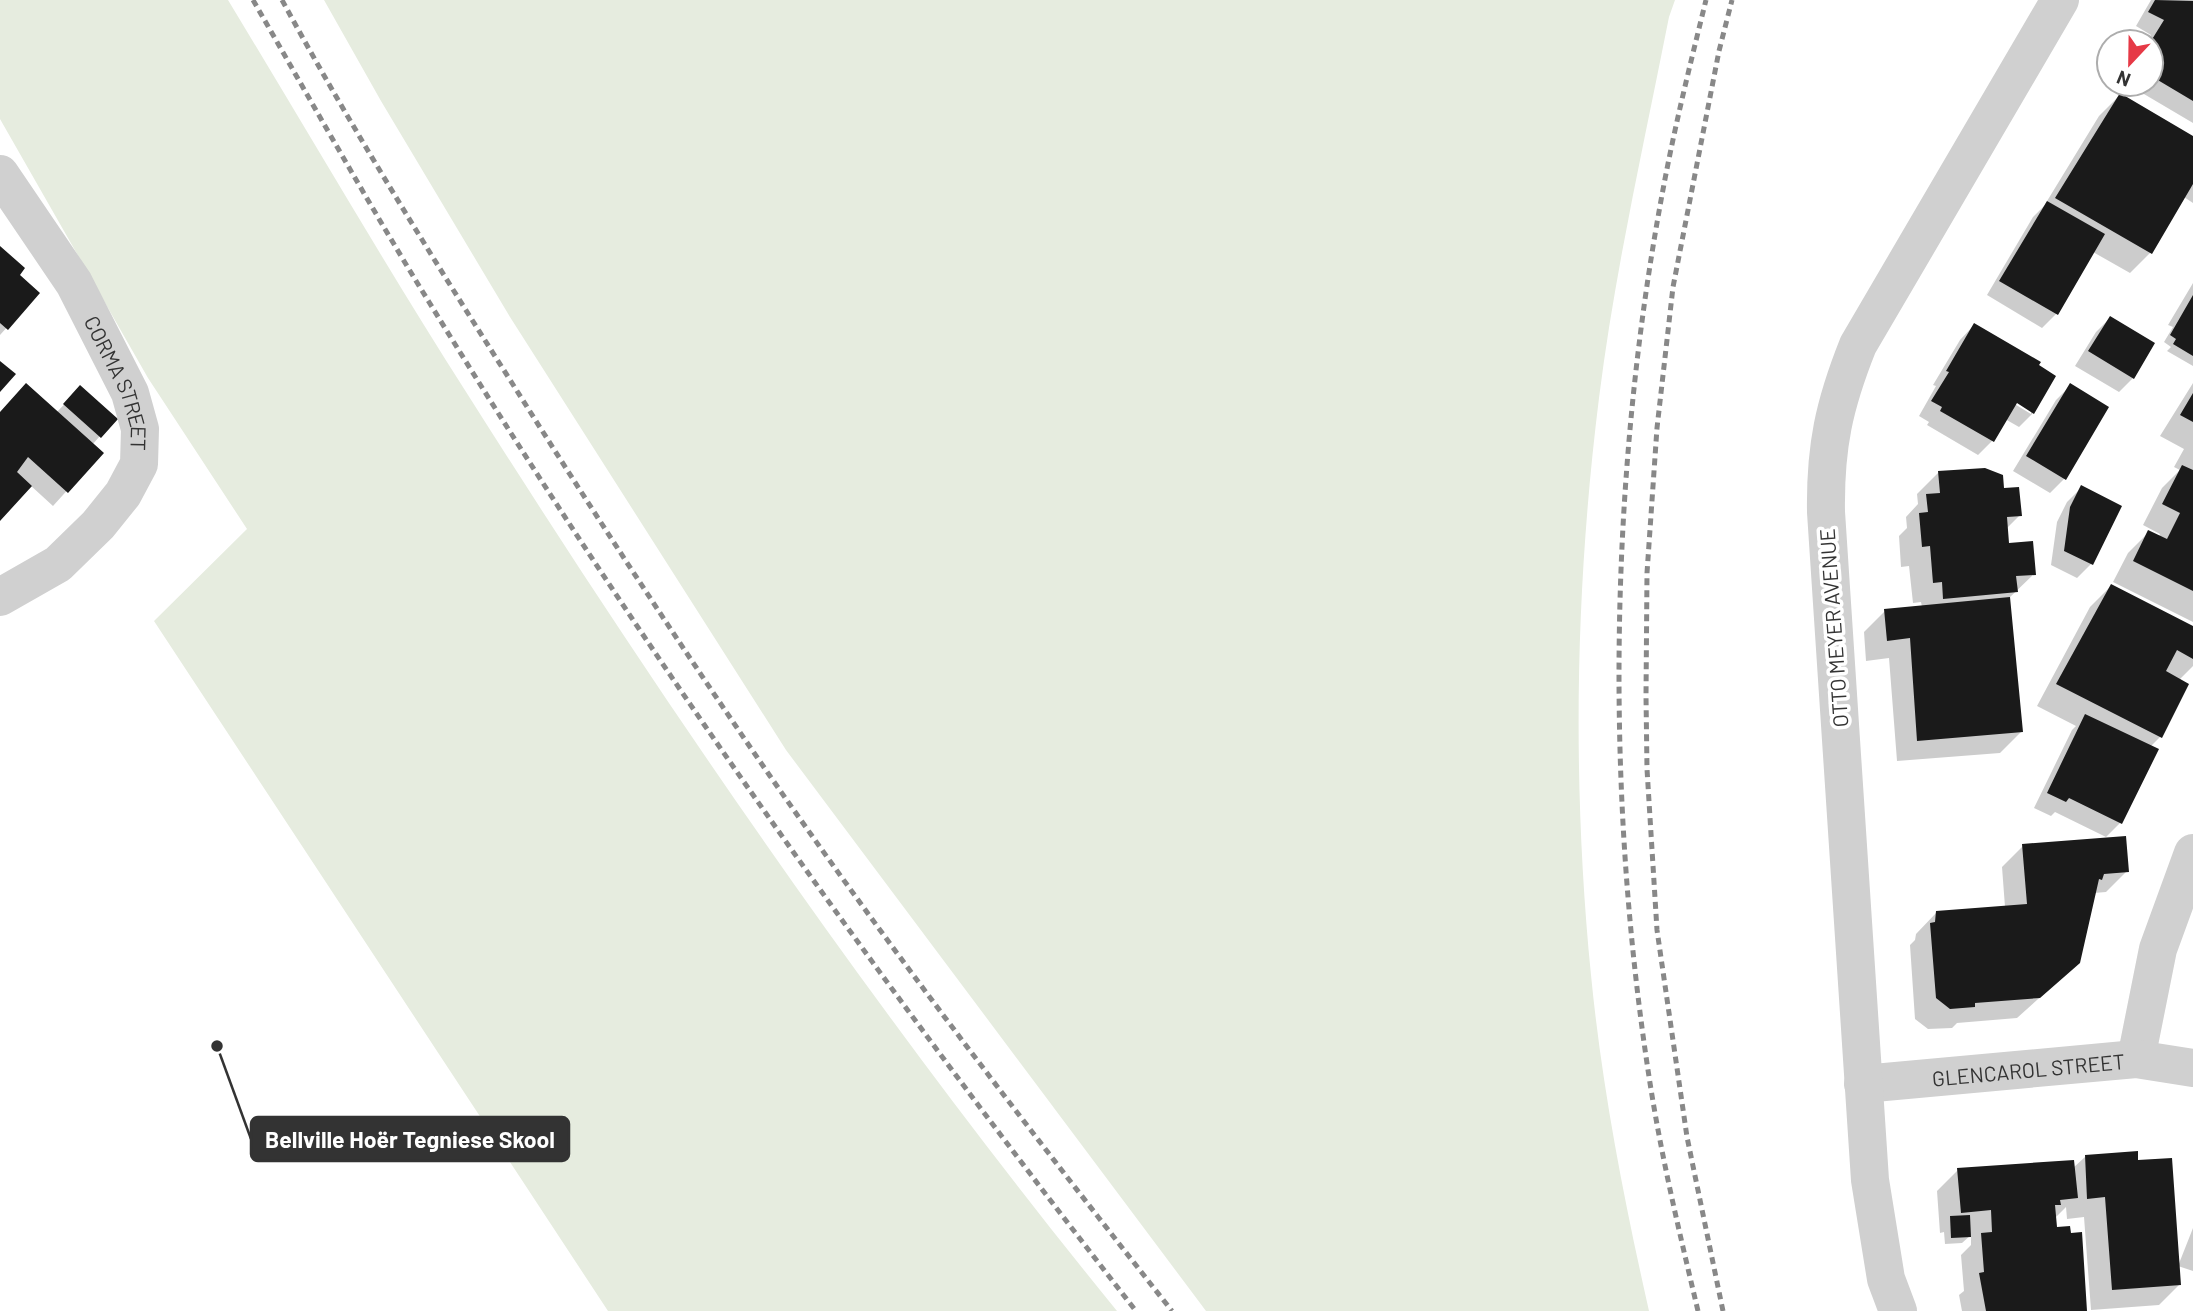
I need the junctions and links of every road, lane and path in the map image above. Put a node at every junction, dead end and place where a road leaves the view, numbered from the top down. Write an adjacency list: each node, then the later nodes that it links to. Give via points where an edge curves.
1 (2060, 0): 7 (street, OTTO MEYER AVENUE, via 1858,345 1830,427 1826,512)
2 (0, 174): 3 (street, CORMA STREET, via 74,283 130,393 140,429 139,464 123,494 97,525 58,564)
3 (6, 586)
4 (2193, 853): 5 (street, via 2158,949)
5 (2136, 1059): 6 (street, GLENCAROL STREET); 7 (street, GLENCAROL STREET)
6 (2193, 1068)
7 (1863, 1084): 8 (street, OTTO MEYER AVENUE, via 1870,1180 1886,1279)
8 (1898, 1311)

